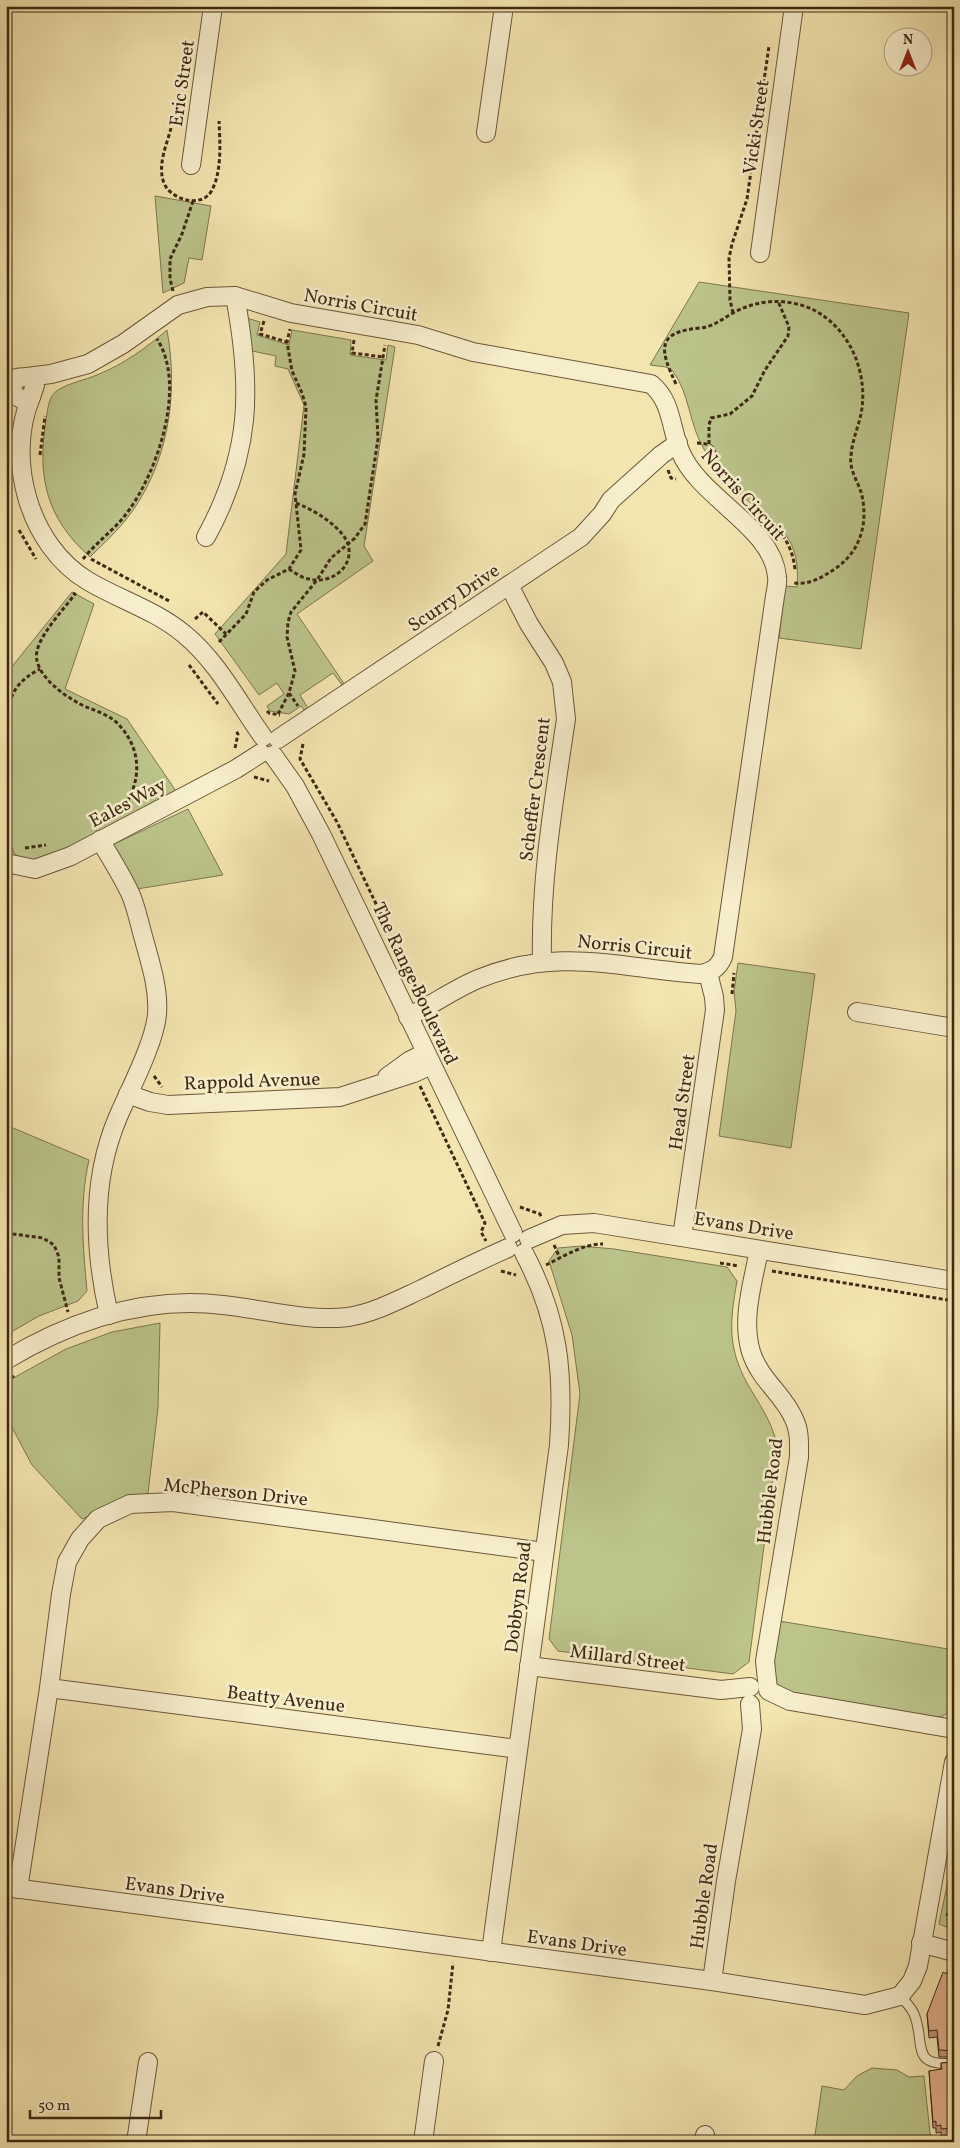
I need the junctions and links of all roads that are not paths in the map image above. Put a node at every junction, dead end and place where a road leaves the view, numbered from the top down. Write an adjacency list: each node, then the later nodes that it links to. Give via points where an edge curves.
1 (213, 6): 5 (street, Eric Street)
2 (504, 6): 4 (street)
3 (794, 6): 6 (street, Vicki Street)
4 (486, 133)
5 (191, 165)
6 (760, 253)
7 (235, 296): 8 (street, Norris Circuit, via 207,297 178,305 88,364 51,374); 9 (street, Norris Circuit, via 291,313 418,334 473,352 651,384 666,401); 10 (street, via 246,369 243,430 230,487)
8 (19, 391): 12 (street, The Range Boulevard, via 22,477 30,508 44,537 74,572 160,616 201,649)
9 (684, 444): 11 (street, Scurry Drive, via 661,455 611,500 581,537); 16 (street, Norris Circuit, via 698,479 756,533 768,548 785,582 723,957 719,966)
10 (206, 537)
11 (504, 589): 12 (street, Scurry Drive); 15 (street, Scheffer Crescent, via 554,663 565,699 566,719 544,870)
12 (269, 746): 13 (street, Eales Way, via 236,768); 18 (street, The Range Boulevard, via 322,834)
13 (100, 840): 14 (street, Eales Way, via 71,856 35,869); 23 (street, via 134,902 156,985 155,1029)
14 (6, 863)
15 (548, 961): 16 (street, Norris Circuit, via 586,960 692,974); 17 (street, Norris Circuit, via 494,973)
16 (708, 973): 24 (street, Head Street, via 715,1010)
17 (457, 988): 18 (street, Norris Circuit, via 437,1002); 18 (street, Norris Circuit, via 422,999)
18 (406, 1012): 21 (street, The Range Boulevard)
19 (857, 1012): 20 (street)
20 (954, 1028)
21 (428, 1059): 22 (street, Rappold Avenue, via 414,1073); 22 (street, Rappold Avenue, via 409,1061); 25 (street, The Range Boulevard)
22 (376, 1085): 23 (street, Rappold Avenue, via 346,1095 312,1100 168,1105)
23 (128, 1094): 28 (street, via 111,1138 98,1192 101,1282)
24 (682, 1237): 25 (street, Evans Drive, via 594,1223 562,1225); 26 (street, Evans Drive)
25 (513, 1246): 28 (street, via 389,1304 349,1316 308,1317 222,1304 138,1307); 30 (street, Dobbyn Road, via 533,1271 554,1327 560,1366 562,1407 559,1445)
26 (759, 1250): 27 (street, Evans Drive); 33 (street, Hubble Road, via 748,1314 751,1351 759,1371 795,1420 799,1435 799,1457)
27 (954, 1281)
28 (109, 1315): 29 (street, via 36,1342)
29 (6, 1360)
30 (544, 1552): 31 (street, Dobbyn Road); 32 (street, McPherson Drive, via 173,1502 130,1504 98,1519 80,1539 67,1562)
31 (530, 1666): 33 (street, Millard Street); 35 (street, Dobbyn Road)
32 (49, 1688): 35 (street, Beatty Avenue); 37 (street, McPherson Drive)
33 (759, 1696): 34 (street, Millard Street); 41 (street, Hubble Road)
34 (954, 1729)
35 (518, 1749): 39 (street, Dobbyn Road)
36 (954, 1762): 38 (street)
37 (12, 1888): 39 (street, Evans Drive)
38 (921, 1943): 40 (street); 42 (street, via 918,1966 912,1981)
39 (491, 1952): 41 (street, Evans Drive)
40 (954, 1952)
41 (712, 1981): 42 (street, Evans Drive, via 865,2005)
42 (900, 1996): 45 (lane, via 915,2015 924,2057 939,2065)
43 (434, 2061): 47 (street)
44 (148, 2062): 46 (street)
45 (954, 2063)
46 (136, 2142)
47 (423, 2142)

